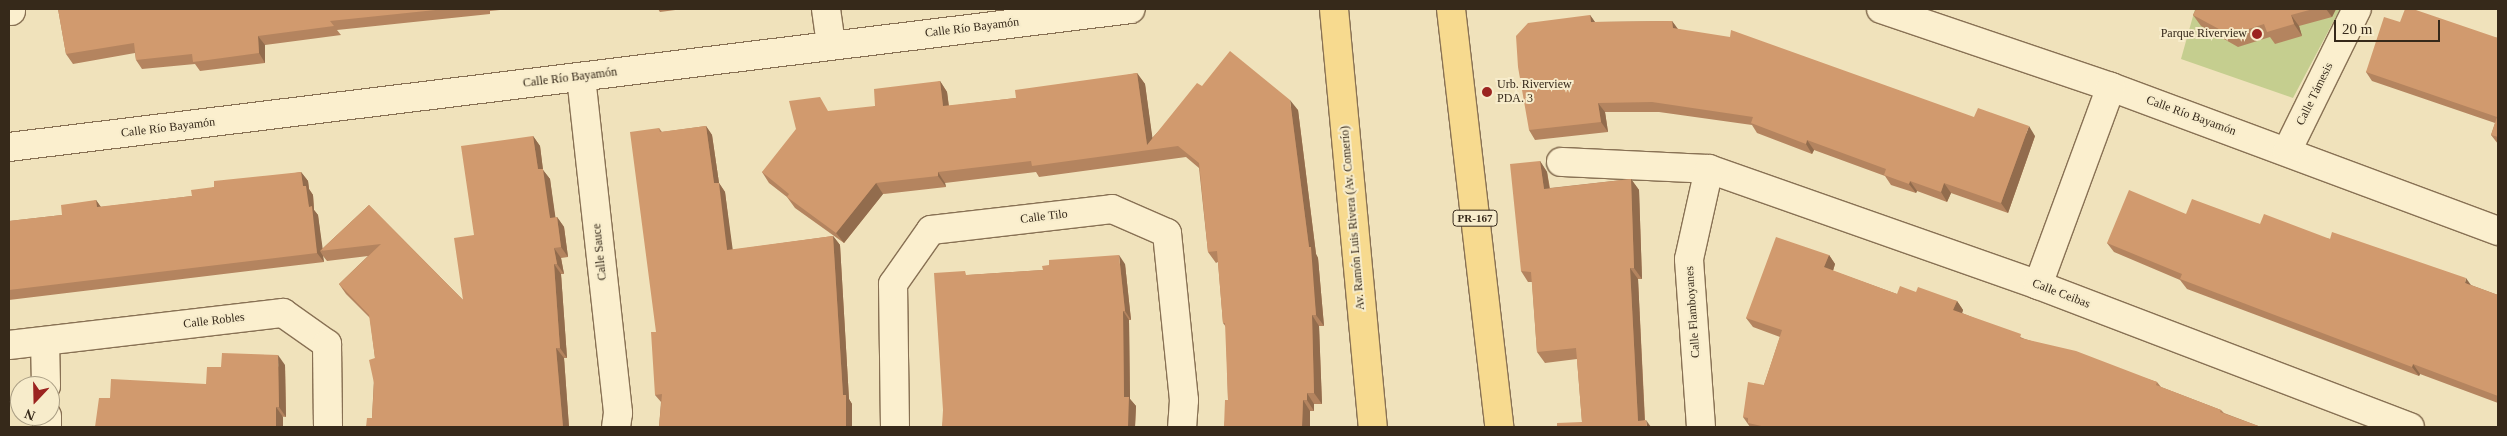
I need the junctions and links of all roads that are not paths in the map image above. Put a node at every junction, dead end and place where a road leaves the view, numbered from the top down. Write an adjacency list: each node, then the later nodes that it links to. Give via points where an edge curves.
1 (826, 9): 7 (street)
2 (1131, 9): 7 (street, Calle Río Bayamón)
3 (1334, 9): 23 (main road, Av. Ramón Luis Rivera (Av. Comerío))
4 (1451, 9): 24 (main road, PR-167)
5 (1881, 9): 9 (street, Calle Río Bayamón)
6 (2357, 9): 11 (street, Calle Támesis)
7 (831, 46): 8 (street, Calle Río Bayamón)
8 (581, 77): 10 (street, Calle Río Bayamón); 20 (street, Calle Sauce, via 618,412)
9 (2110, 87): 11 (street, Calle Río Bayamón); 15 (street)
10 (9, 148)
11 (2286, 151): 14 (street, Calle Río Bayamón)
12 (1561, 162): 13 (street, Calle Ceibas)
13 (1709, 168): 15 (street, Calle Ceibas); 25 (street, Calle Flamboyanes, via 1689,259)
14 (2498, 231)
15 (2038, 285): 26 (street, Calle Ceibas)
16 (45, 341): 17 (street, Calle Robles); 18 (street); 19 (street, Calle Robles, via 283,313 327,344)
17 (9, 345)
18 (46, 376)
19 (328, 427)
20 (616, 427)
21 (895, 427): 22 (street, Calle Tilo, via 893,284 931,230 1112,208 1167,233 1184,400)
22 (1182, 427)
23 (1373, 427)
24 (1499, 427)
25 (1701, 427)
26 (2410, 427)

